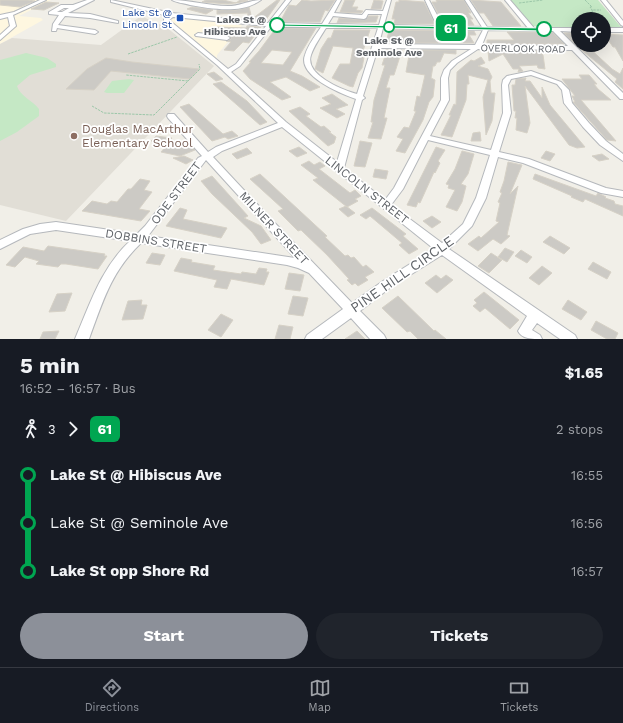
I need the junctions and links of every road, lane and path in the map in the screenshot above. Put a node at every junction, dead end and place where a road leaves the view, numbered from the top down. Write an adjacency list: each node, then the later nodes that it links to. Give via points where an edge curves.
1 (44, 0): 25 (street)
2 (92, 0): 18 (street)
3 (174, 0): 16 (street)
4 (187, 0): 16 (street)
5 (259, 0): 16 (street, via 248,5 230,7)
6 (290, 0): 31 (street)
7 (339, 0): 24 (street)
8 (389, 0): 21 (street)
9 (427, 0): 35 (street)
10 (467, 0): 36 (street)
11 (507, 0): 37 (street)
12 (543, 0): 17 (path)
13 (585, 0): 19 (path)
14 (603, 0): 30 (street)
15 (111, 1): 23 (street); 28 (street)
16 (195, 3)
17 (516, 4)
18 (74, 7): 22 (street); 22 (street, via 63,6 50,13)
19 (592, 10): 20 (path)
20 (601, 10)
21 (386, 13): 24 (street, via 366,12 364,17); 34 (street)
22 (64, 14): 29 (street); 42 (street, via 54,28)
23 (164, 14): 26 (street); 33 (street, LINCOLN STREET, via 159,19)
24 (331, 14): 32 (street)
25 (10, 15): 27 (street); 45 (street, via 13,26)
26 (172, 15): 31 (street); 33 (street, via 166,20)
27 (0, 17)
28 (152, 17)
29 (116, 22)
30 (623, 24)
31 (270, 25): 32 (street); 54 (street, via 238,66)
32 (324, 26): 34 (street); 58 (street, via 307,56 309,70 342,92)
33 (174, 27): 54 (street, LINCOLN STREET)
34 (382, 27): 35 (street); 48 (street)
35 (440, 28): 36 (street)
36 (486, 29): 37 (street); 49 (street)
37 (532, 29): 38 (street)
38 (555, 30): 39 (street); 47 (street)
39 (571, 30)
40 (611, 30): 41 (street)
41 (623, 30)
42 (95, 32)
43 (198, 35): 46 (street)
44 (180, 36): 52 (path)
45 (0, 38)
46 (227, 38)
47 (571, 45)
48 (376, 46): 49 (street, OVERLOOK ROAD); 58 (street)
49 (478, 47): 50 (street, OVERLOOK ROAD); 62 (street, via 450,65 445,76 445,100)
50 (571, 48)
51 (578, 52): 57 (street)
52 (128, 54)
53 (200, 64): 56 (path, via 200,69)
54 (227, 72): 61 (street, LINCOLN STREET)
55 (126, 75): 56 (path)
56 (188, 81): 59 (path, via 154,115 104,113)
57 (623, 97)
58 (361, 98): 66 (street)
59 (92, 106)
60 (170, 116): 64 (street, MILNER STREET)
61 (283, 124): 64 (street, ODE STREET); 66 (street, LINCOLN STREET)
62 (426, 137): 63 (street); 68 (street, via 392,198)
63 (495, 153): 65 (street, PINE HILL CIRCLE, via 507,113 506,80 515,75 531,74 553,79 563,86 568,103 586,125 603,143); 67 (street, via 526,161 604,191); 71 (street, PINE HILL CIRCLE, via 472,218)
64 (207, 155): 69 (street, ODE STREET); 72 (street, MILNER STREET)
65 (623, 158)
66 (340, 168): 68 (street, LINCOLN STREET)
67 (623, 194)
68 (385, 205): 71 (street, LINCOLN STREET)
69 (140, 239): 70 (street, DOBBINS STREET, via 56,226 26,231); 72 (street, DOBBINS STREET, via 287,261); 75 (street, ODE STREET, via 126,252 105,281)
70 (0, 245)
71 (442, 249): 73 (street, PINE HILL CIRCLE); 74 (street, LINCOLN STREET)
72 (313, 270): 73 (street, MILNER STREET)
73 (350, 310): 76 (street, PINE HILL CIRCLE); 77 (street, MILNER STREET)
74 (535, 314): 78 (street, via 524,331); 79 (street, LINCOLN STREET)
75 (82, 339)
76 (312, 339)
77 (379, 339)
78 (535, 339)
79 (570, 339)

